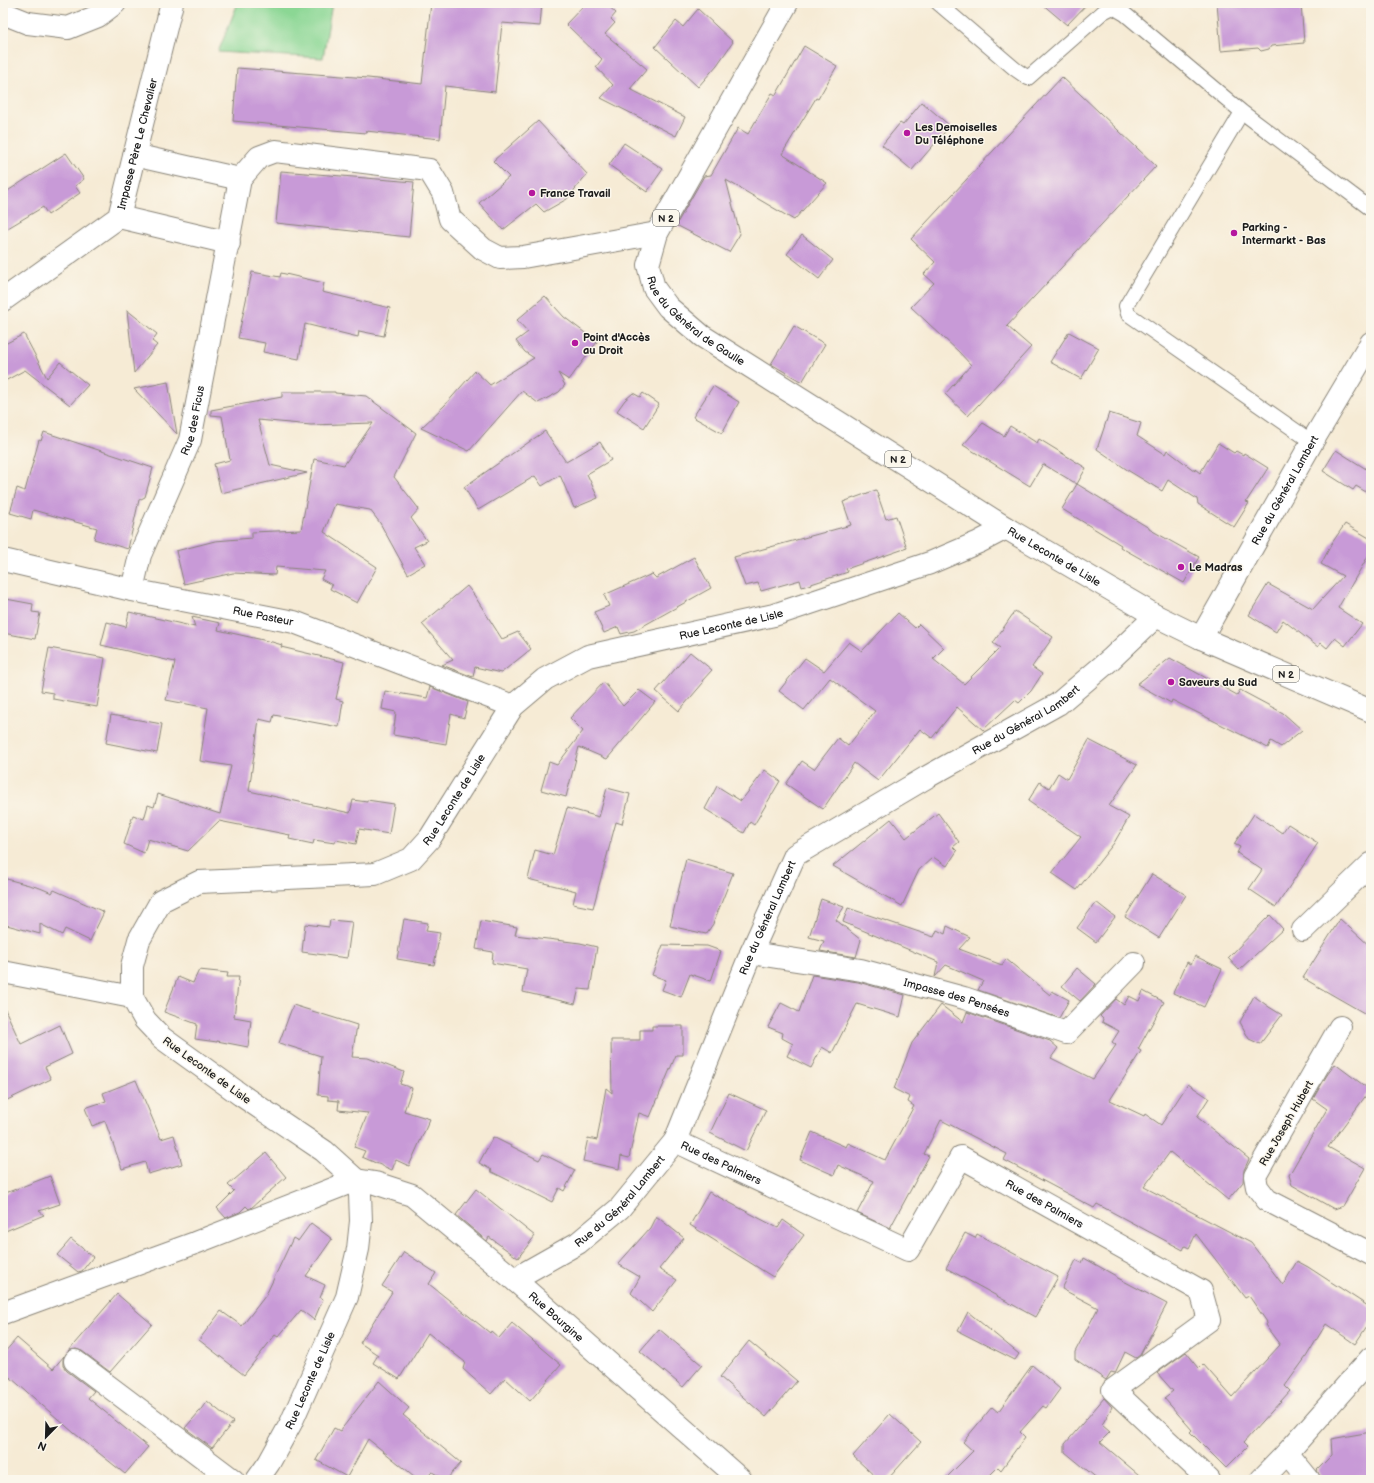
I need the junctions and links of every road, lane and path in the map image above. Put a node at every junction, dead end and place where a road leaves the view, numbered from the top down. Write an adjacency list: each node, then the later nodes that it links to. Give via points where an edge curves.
1 (115, 3): 6 (street, via 98,16 68,28 28,23)
2 (172, 3): 8 (street, Impasse Père Le Chevalier)
3 (786, 3): 12 (street, Rue du Général de Gaulle / N 2)
4 (938, 3): 5 (lane)
5 (953, 7): 7 (lane, via 1015,69 1028,78 1112,7 1125,14)
6 (3, 13)
7 (1242, 112): 10 (lane); 16 (lane, via 1126,306 1128,314)
8 (134, 155): 9 (street); 11 (street, Impasse Père Le Chevalier)
9 (240, 179): 12 (street, via 259,156 275,151 429,170 443,193 450,219 483,249 500,258 523,257); 13 (street, Rue des Ficus)
10 (1371, 209)
11 (119, 217): 13 (street); 14 (street, Impasse Père Le Chevalier)
12 (657, 233): 17 (street, Rue du Général de Gaulle / N 2, via 648,264 654,288 668,307 702,336)
13 (229, 243): 19 (street, Rue des Ficus, via 190,440 140,555)
14 (3, 300)
15 (1371, 343): 16 (street, Rue du Général Lambert)
16 (1312, 442): 21 (street, Rue du Général Lambert)
17 (1006, 528): 20 (street, Rue Leconte de Lisle / N 2); 22 (street, Rue Leconte de Lisle, via 930,563 774,615 588,656 545,679)
18 (3, 560): 19 (street, Rue Pasteur)
19 (132, 590): 22 (street, Rue Pasteur, via 294,622)
20 (1156, 616): 21 (street, Rue Leconte de Lisle / N 2); 26 (street, Rue du Général Lambert, via 1058,704 795,855)
21 (1201, 638): 23 (street, Rue Leconte de Lisle / N 2)
22 (513, 706): 29 (street, Rue Leconte de Lisle, via 430,838 411,859 375,874 199,882 161,901 139,940 132,966)
23 (1371, 711)
24 (1371, 864): 25 (street)
25 (1303, 930)
26 (751, 953): 27 (street, Impasse des Pensées, via 861,970 964,998 1066,1033); 31 (street, Rue du Général Lambert)
27 (1134, 963)
28 (3, 972): 29 (street)
29 (132, 997): 32 (street, Rue Leconte de Lisle, via 145,1020 162,1038 241,1096 324,1151)
30 (1340, 1027): 33 (street, Rue Joseph Hubert, via 1256,1176 1257,1187 1267,1200)
31 (675, 1141): 34 (street, Rue du Général Lambert, via 620,1208 578,1243 525,1273); 42 (street, Rue des Palmiers, via 908,1250 961,1158 1201,1291 1208,1320 1113,1390)
32 (356, 1180): 34 (street, Rue Bourgine, via 375,1183 412,1195); 35 (street, via 195,1243); 40 (street, Rue Leconte de Lisle, via 360,1194 359,1242 348,1297 291,1423)
33 (1371, 1254)
34 (517, 1282): 41 (street, Rue Bourgine)
35 (3, 1313)
36 (1371, 1358): 38 (street)
37 (75, 1361): 39 (street)
38 (1288, 1453): 43 (street); 44 (street)
39 (233, 1480)
40 (257, 1480)
41 (741, 1480)
42 (1209, 1480)
43 (1261, 1480)
44 (1309, 1480)

